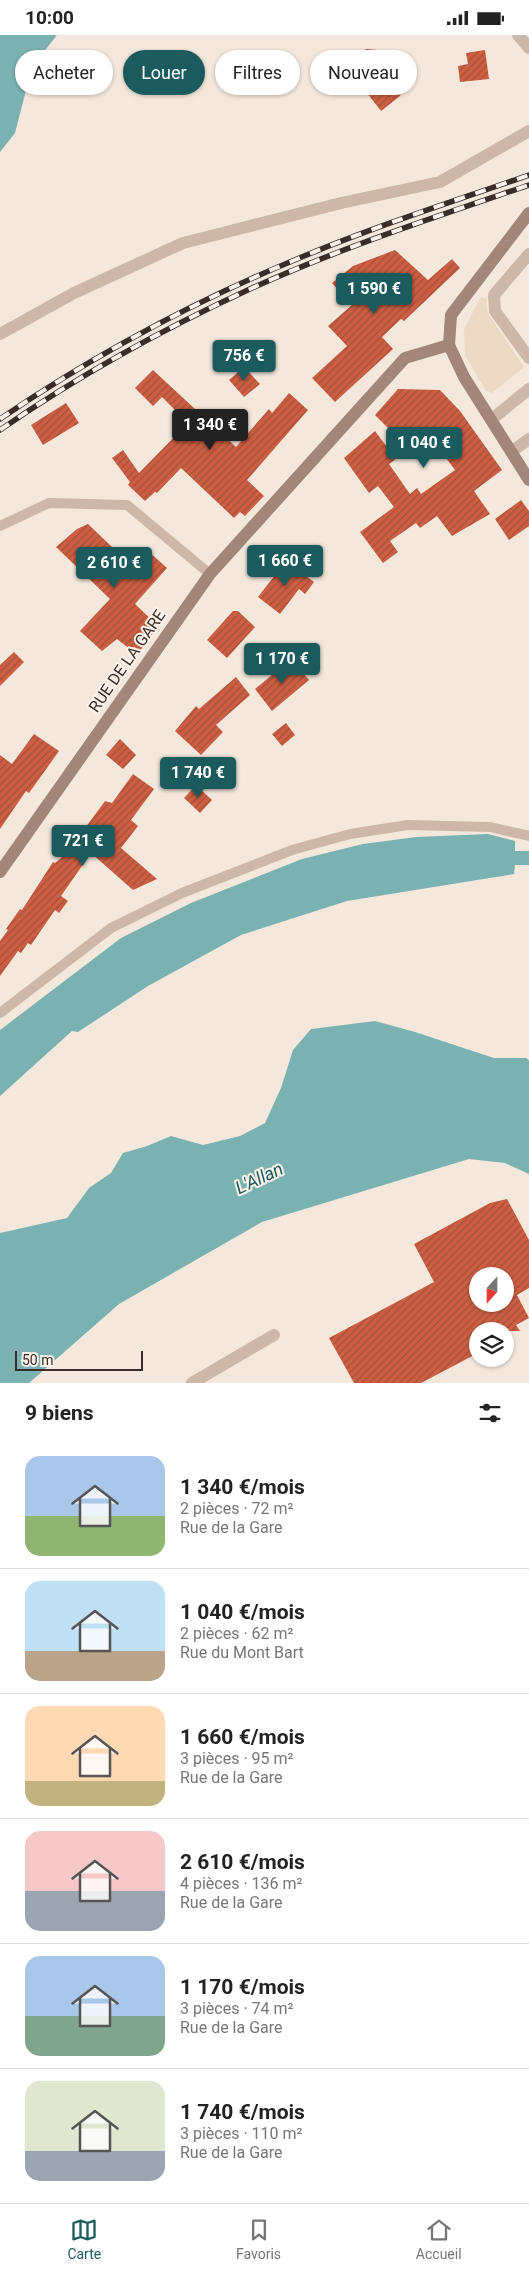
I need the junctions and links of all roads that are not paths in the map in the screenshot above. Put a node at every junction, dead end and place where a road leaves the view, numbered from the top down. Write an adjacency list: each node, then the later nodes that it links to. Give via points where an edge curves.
1 (518, 35): 2 (street)
2 (529, 48)
3 (529, 131): 6 (street, via 440,181 183,243 74,293)
4 (529, 213): 7 (main road, via 451,315)
5 (529, 254): 8 (street, via 494,295 495,311)
6 (0, 334)
7 (449, 345): 10 (main road, via 464,377); 15 (main road, RUE DE LA GARE, via 405,358)
8 (529, 358)
9 (529, 389): 10 (street)
10 (492, 419): 12 (main road)
11 (529, 439): 12 (street)
12 (511, 452): 13 (main road)
13 (529, 481)
14 (0, 526): 15 (lane, via 49,503 127,505)
15 (210, 574): 17 (main road, RUE DE LA GARE)
16 (529, 836): 18 (lane, via 490,827 408,825 350,834 292,850 182,893 111,928)
17 (0, 872)
18 (0, 1013)
19 (274, 1335): 20 (street)
20 (192, 1383)

